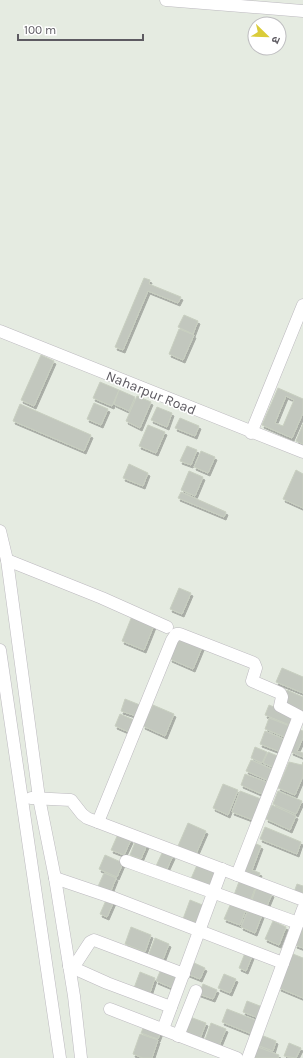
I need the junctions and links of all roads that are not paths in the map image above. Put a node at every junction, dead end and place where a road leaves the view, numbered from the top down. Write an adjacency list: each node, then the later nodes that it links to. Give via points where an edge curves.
1 (166, 0): 2 (street)
2 (303, 11)
3 (303, 305): 5 (street)
4 (0, 332): 5 (street, Naharpur Road)
5 (251, 433): 6 (street, Naharpur Road)
6 (303, 452)
7 (0, 531): 8 (street)
8 (7, 560): 9 (street); 11 (street)
9 (166, 627)
10 (0, 650): 12 (street)
11 (39, 798): 12 (street); 13 (street, via 71,800 84,816); 17 (street)
12 (22, 799): 31 (street)
13 (98, 822): 15 (street); 16 (street, via 172,640 176,634 180,634 254,663 256,668 252,681 280,693 280,706 298,716)
14 (126, 861): 18 (street)
15 (222, 869): 16 (street); 18 (street)
16 (237, 875): 19 (street)
17 (55, 878): 22 (street); 24 (street)
18 (214, 893): 21 (street); 22 (street)
19 (303, 900)
20 (303, 909): 21 (street)
21 (298, 923): 23 (street)
22 (200, 931): 23 (street); 25 (street)
23 (283, 963): 34 (street)
24 (71, 967): 25 (street, via 94,940); 27 (street); 32 (street)
25 (184, 974): 27 (street)
26 (196, 991): 30 (street)
27 (171, 1007): 29 (street)
28 (110, 1009): 29 (street)
29 (163, 1029): 30 (street)
30 (178, 1036): 33 (street)
31 (60, 1058)
32 (81, 1058)
33 (237, 1058)
34 (248, 1058)

